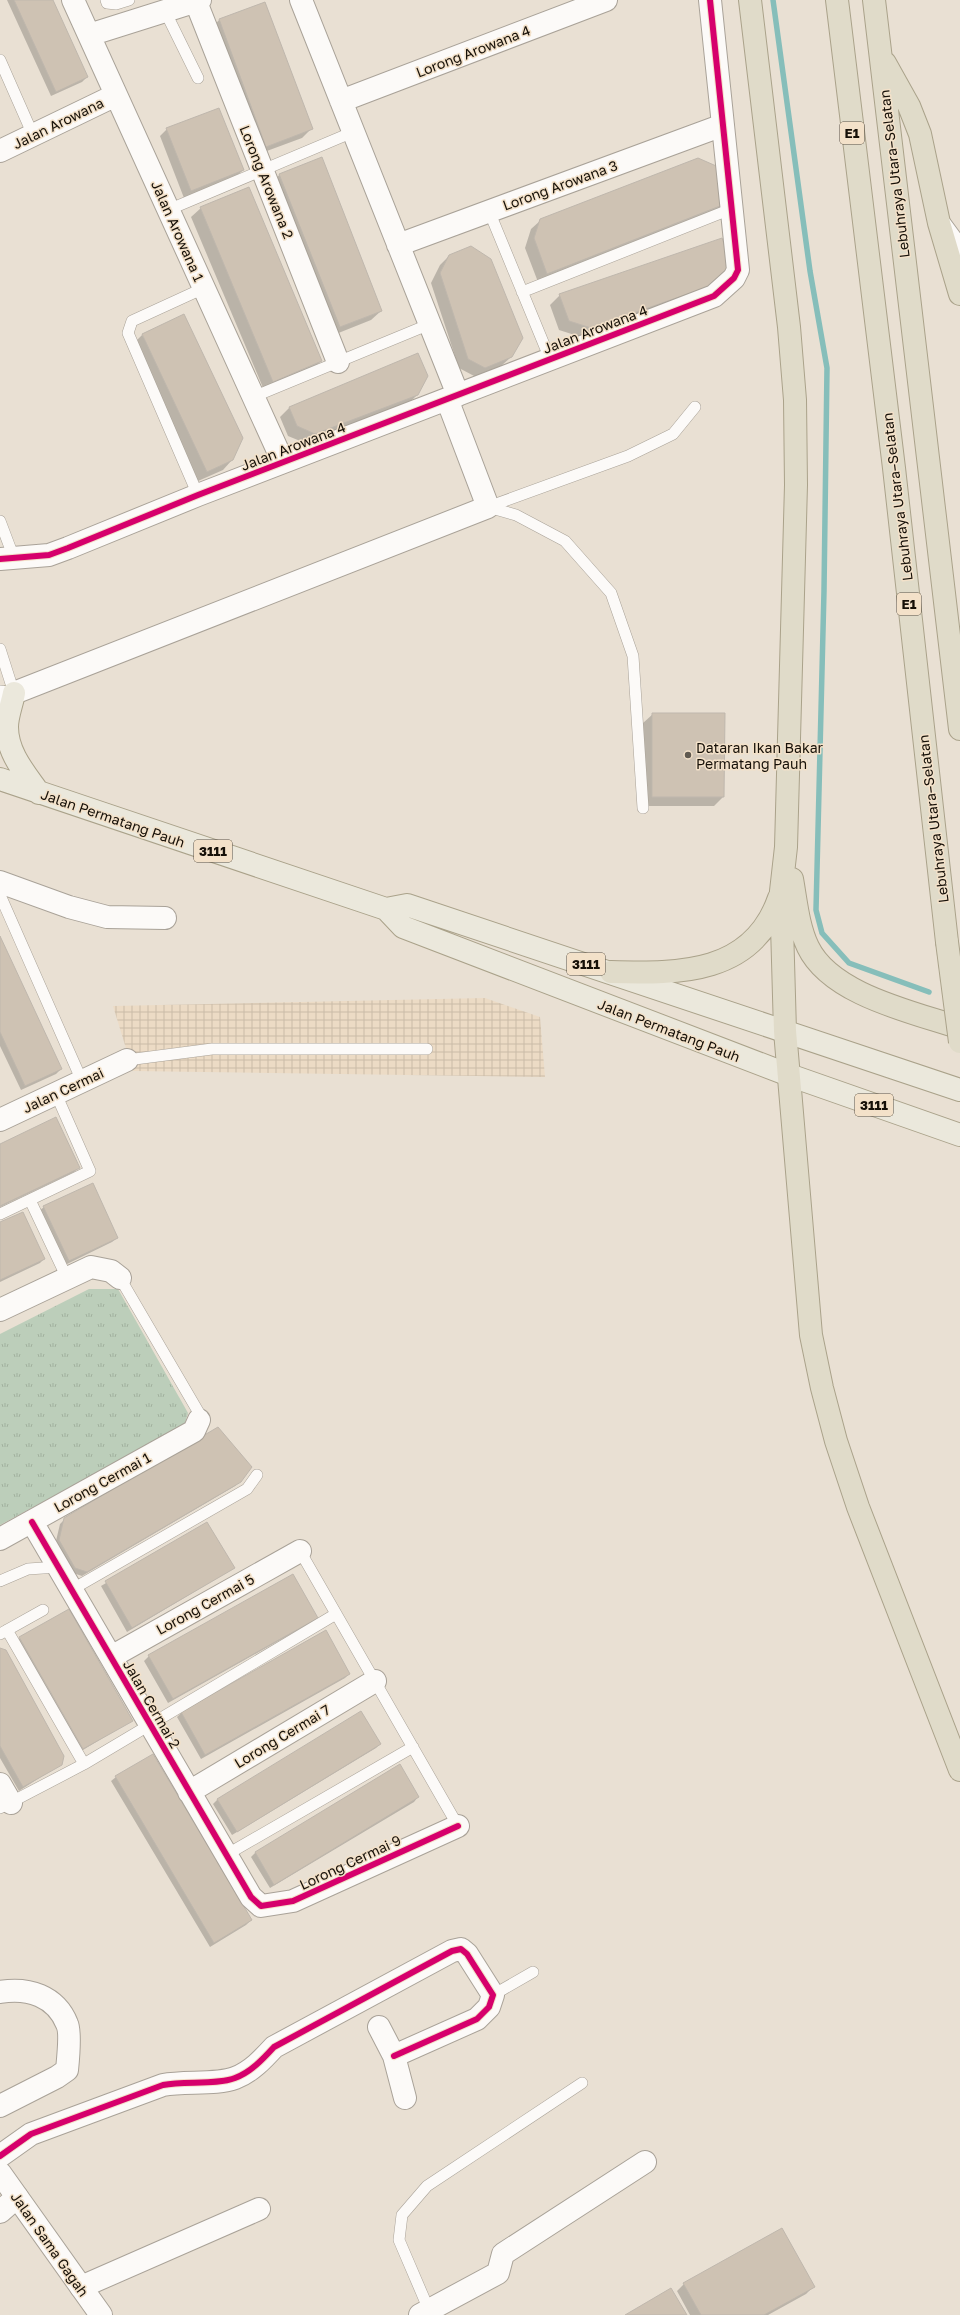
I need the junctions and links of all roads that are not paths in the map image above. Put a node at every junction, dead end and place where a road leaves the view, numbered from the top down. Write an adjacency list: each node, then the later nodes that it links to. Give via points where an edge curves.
1 (73, 0): 12 (street, Jalan Arowana 1)
2 (106, 0): 3 (lane, via 107,3 116,4)
3 (129, 0)
4 (301, 0): 17 (street)
5 (710, 0): 18 (street, Jalan Arowana 4)
6 (750, 0): 50 (highway, via 789,327 795,407 796,485)
7 (837, 0): 59 (highway, Lebuhraya Utara–Selatan / E1, bridge)
8 (874, 0): 13 (highway, Lebuhraya Utara–Selatan)
9 (198, 1): 11 (street); 22 (street, Lorong Arowana 2)
10 (601, 1): 17 (street, Lorong Arowana 4)
11 (170, 7): 12 (street); 15 (lane)
12 (89, 35): 16 (street, Jalan Arowana 1)
13 (880, 56): 26 (highway, via 909,106 920,134); 46 (highway, Lebuhraya Utara–Selatan)
14 (0, 60): 20 (lane)
15 (198, 78)
16 (116, 95): 20 (street, Jalan Arowana); 24 (street, Jalan Arowana 1)
17 (341, 101): 19 (street)
18 (723, 125): 23 (street, Jalan Arowana 4); 25 (street, Lorong Arowana 3)
19 (353, 132): 22 (lane); 27 (street)
20 (33, 135): 21 (street, Jalan Arowana)
21 (0, 151)
22 (262, 171): 24 (lane); 34 (street, Lorong Arowana 2)
23 (731, 209): 30 (lane); 33 (street, Jalan Arowana 4, via 738,270 734,278 714,296)
24 (168, 210): 29 (street, Jalan Arowana 1)
25 (489, 211): 27 (street, Lorong Arowana 3); 30 (lane)
26 (939, 223): 28 (street); 31 (highway)
27 (398, 245): 32 (street)
28 (960, 252)
29 (204, 288): 35 (street, Jalan Arowana 1); 39 (lane, via 132,321 128,333)
30 (522, 292): 33 (lane)
31 (960, 294)
32 (430, 324): 34 (lane); 36 (street)
33 (550, 359): 36 (street, Jalan Arowana 4)
34 (338, 362): 35 (lane)
35 (253, 397): 38 (street, Jalan Arowana 1)
36 (452, 397): 38 (street, Jalan Arowana 4); 40 (street)
37 (695, 407): 40 (lane, via 673,434 628,456)
38 (283, 462): 39 (street, Jalan Arowana 4)
39 (198, 495): 42 (street, via 49,555)
40 (488, 507): 44 (street); 49 (lane, via 516,515 566,541 611,594 633,656)
41 (0, 521): 42 (lane)
42 (7, 559)
43 (0, 649): 44 (lane)
44 (5, 697): 45 (street); 48 (main road, via 10,746 19,766)
45 (0, 716)
46 (960, 729)
47 (0, 779): 48 (main road, Jalan Permatang Pauh / 3111)
48 (39, 793): 54 (main road, Jalan Permatang Pauh / 3111)
49 (643, 808)
50 (786, 847): 52 (highway); 57 (highway, via 803,935 826,971 853,990)
51 (0, 882): 55 (street, via 107,917)
52 (781, 891): 56 (highway, via 764,929 743,951 730,958 680,970); 58 (highway)
53 (0, 895): 63 (lane)
54 (386, 909): 56 (main road, Jalan Permatang Pauh / 3111, via 407,905); 62 (main road, Jalan Permatang Pauh / 3111, via 403,927)
55 (165, 918)
56 (611, 972): 58 (main road, Jalan Permatang Pauh / 3111)
57 (960, 1028)
58 (785, 1031): 62 (highway); 64 (main road, Jalan Permatang Pauh / 3111)
59 (960, 1042)
60 (427, 1049): 61 (lane, via 212,1049)
61 (127, 1060): 63 (street, Jalan Cermai)
62 (789, 1075): 67 (main road, Jalan Permatang Pauh / 3111); 89 (highway, via 812,1335 822,1388 858,1507)
63 (82, 1081): 65 (street, Jalan Cermai)
64 (960, 1090)
65 (56, 1094): 66 (street, Jalan Cermai); 68 (lane, via 90,1171)
66 (2, 1115)
67 (960, 1135)
68 (30, 1200): 69 (lane); 70 (lane)
69 (0, 1214)
70 (67, 1278): 71 (street, via 91,1267 111,1271); 72 (street)
71 (120, 1278): 73 (lane, via 199,1413)
72 (0, 1310)
73 (199, 1420): 75 (street, Lorong Cermai 1, via 194,1431)
74 (257, 1475): 80 (lane, via 247,1489)
75 (32, 1522): 76 (street, Lorong Cermai 1); 78 (street, Jalan Cermai 2)
76 (0, 1539)
77 (300, 1551): 82 (lane); 84 (street, Lorong Cermai 5)
78 (58, 1567): 79 (lane, via 28,1569); 80 (street, Jalan Cermai 2)
79 (0, 1581)
80 (71, 1590): 84 (street, Jalan Cermai 2)
81 (43, 1610): 83 (lane)
82 (336, 1614): 85 (lane); 86 (lane)
83 (4, 1632): 88 (lane)
84 (111, 1657): 86 (street, Jalan Cermai 2)
85 (375, 1681): 87 (lane); 91 (street, Lorong Cermai 7)
86 (150, 1724): 88 (lane); 91 (street, Jalan Cermai 2)
87 (413, 1747): 93 (lane); 94 (lane)
88 (84, 1764): 92 (lane)
89 (960, 1770)
90 (0, 1784): 92 (street)
91 (189, 1792): 94 (street, Jalan Cermai 2)
92 (5, 1805)
93 (458, 1826): 95 (street, Lorong Cermai 9, via 294,1901 261,1906)
94 (226, 1855): 95 (street, Jalan Cermai 2)
95 (251, 1897)
96 (533, 1972): 98 (lane)
97 (0, 1992): 103 (street, via 27,1992 51,2000 68,2024 68,2060 67,2070 58,2078)
98 (493, 1995): 100 (street, via 489,2007 477,2019); 104 (street, via 468,1954 461,1949 452,1951 274,2047 257,2065 234,2079 163,2085 31,2134)
99 (378, 2027): 100 (street)
100 (394, 2056): 102 (street)
101 (582, 2083): 111 (lane, via 427,2186 402,2215 399,2240)
102 (405, 2098)
103 (0, 2106)
104 (0, 2156)
105 (645, 2162): 111 (street, via 503,2254 498,2273)
106 (0, 2173): 107 (street, Jalan Sama Gagah)
107 (17, 2197): 109 (street); 110 (street, Jalan Sama Gagah)
108 (259, 2209): 110 (street)
109 (0, 2212)
110 (81, 2287): 112 (street, Jalan Sama Gagah)
111 (425, 2313)
112 (101, 2315)

